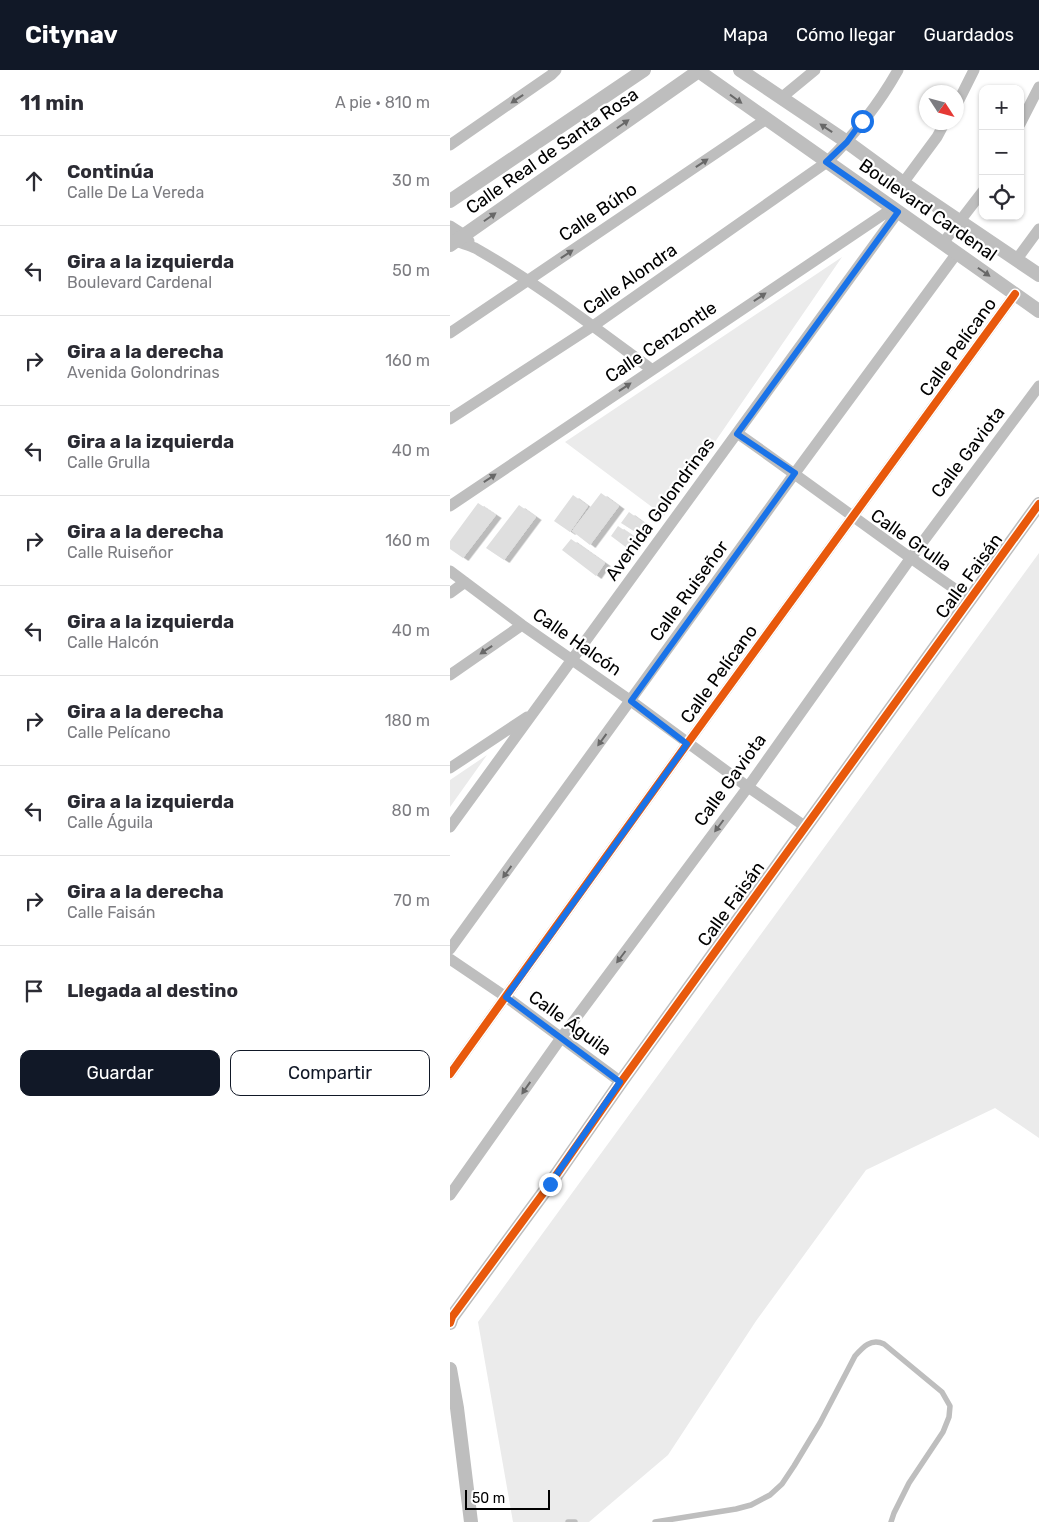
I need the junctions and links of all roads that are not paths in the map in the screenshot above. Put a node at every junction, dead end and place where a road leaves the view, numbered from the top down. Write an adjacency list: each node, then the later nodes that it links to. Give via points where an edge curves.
1 (556, 70): 15 (street, one-way to 15)
2 (644, 70): 19 (street, Calle Real de Santa Rosa)
3 (699, 70): 12 (street, Boulevard Cardenal, one-way to 12); 24 (street, Calle Real de Santa Rosa, one-way to 3)
4 (740, 70): 10 (street, Boulevard Cardenal)
5 (816, 70): 10 (street)
6 (898, 70): 14 (street, Calle Alondra)
7 (974, 70): 9 (street)
8 (1039, 87): 11 (street)
9 (964, 89)
10 (782, 98): 14 (street, Boulevard Cardenal, one-way to 10)
11 (1024, 116)
12 (766, 120): 16 (street, Boulevard Cardenal); 29 (street, Calle Búho, one-way to 12)
13 (941, 130): 17 (street)
14 (847, 142): 16 (street, Calle Alondra); 17 (street, Boulevard Cardenal)
15 (450, 144)
16 (826, 162): 20 (street, Boulevard Cardenal); 32 (street, Calle Alondra)
17 (903, 183): 21 (street, Boulevard Cardenal)
18 (979, 196): 21 (street)
19 (450, 202)
20 (896, 210): 25 (street, Boulevard Cardenal); 34 (street, Calle Cenzontle, one-way to 20); 37 (street, Avenida Golondrinas)
21 (960, 220): 25 (street); 27 (street, Boulevard Cardenal)
22 (450, 226): 24 (street)
23 (1039, 229): 27 (street)
24 (455, 240): 29 (street, via 473,247)
25 (943, 243): 26 (street, Boulevard Cardenal)
26 (957, 253): 30 (street, Boulevard Cardenal, one-way to 30); 38 (street, Calle Ruiseñor)
27 (1017, 259): 28 (street, Boulevard Cardenal)
28 (1039, 275)
29 (527, 281): 32 (street); 33 (street, Calle Búho)
30 (1015, 294): 31 (street, Boulevard Cardenal); 41 (street, Calle Pelícano)
31 (1039, 311)
32 (592, 326): 34 (street); 36 (street, Calle Alondra)
33 (450, 332)
34 (651, 369): 40 (street, Calle Cenzontle, one-way to 34)
35 (1039, 386): 42 (street, Calle Gaviota)
36 (450, 419)
37 (737, 434): 38 (street, Calle Grulla); 48 (street, Avenida Golondrinas)
38 (795, 473): 41 (street, Calle Grulla); 50 (street, Calle Ruiseñor)
39 (1039, 504): 46 (street, Calle Faisán)
40 (450, 506)
41 (852, 517): 42 (street, Calle Grulla); 52 (street, Calle Pelícano)
42 (910, 559): 46 (street, Calle Grulla); 54 (street, Calle Gaviota)
43 (450, 571): 44 (street, Calle Halcón)
44 (465, 582): 45 (street); 47 (street, Calle Halcón)
45 (450, 592)
46 (971, 600): 56 (street, Calle Faisán)
47 (522, 625): 48 (street, Calle Halcón); 49 (street, one-way to 49)
48 (572, 660): 50 (street, Calle Halcón); 51 (street, Avenida Golondrinas)
49 (450, 674)
50 (631, 701): 52 (street, Calle Halcón); 57 (street, Calle Ruiseñor, one-way to 57)
51 (533, 713): 53 (street); 55 (street, Avenida Golondrinas)
52 (687, 744): 54 (street, Calle Halcón); 59 (street, Calle Pelícano)
53 (450, 768)
54 (748, 787): 56 (street, Calle Halcón); 60 (street, Calle Gaviota, one-way to 60)
55 (450, 827)
56 (806, 827): 62 (street, Calle Faisán)
57 (450, 950)
58 (450, 958): 59 (street, Calle Águila)
59 (506, 997): 60 (street, Calle Águila); 61 (street, Calle Pelícano)
60 (561, 1038): 62 (street, Calle Águila); 63 (street, Calle Gaviota, one-way to 63)
61 (450, 1074)
62 (620, 1082): 64 (street, Calle Faisán)
63 (450, 1195)
64 (451, 1318)
65 (450, 1369): 66 (street)
66 (454, 1406): 67 (street)
67 (471, 1522)
68 (568, 1522): 69 (lane)
69 (575, 1522)
70 (655, 1522): 71 (lane, via 736,1510 770,1495 794,1466 855,1356 862,1348 875,1342 884,1344 942,1392 950,1406 943,1432 909,1483)
71 (891, 1522)

